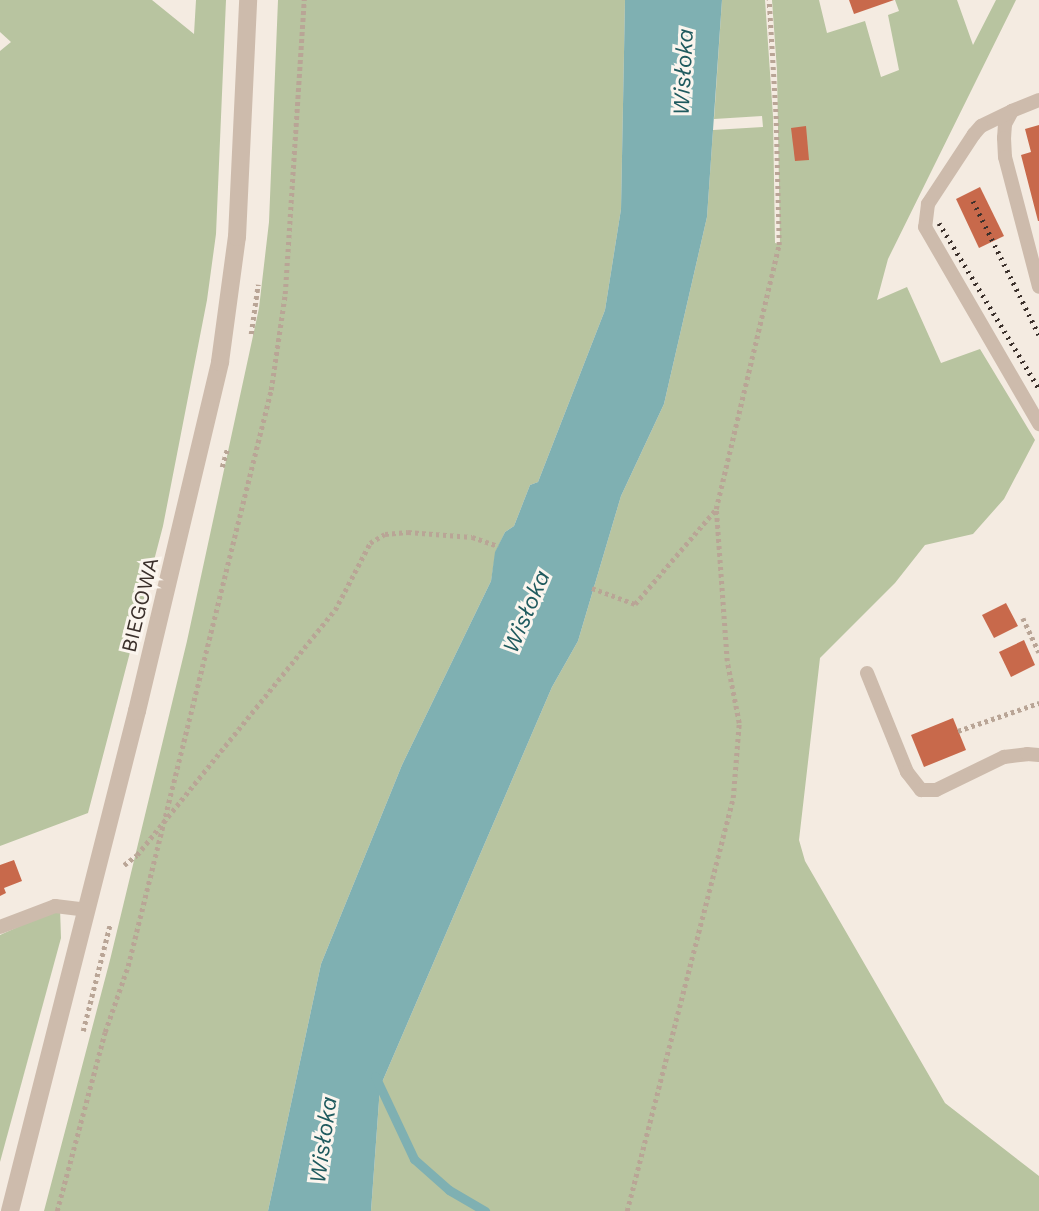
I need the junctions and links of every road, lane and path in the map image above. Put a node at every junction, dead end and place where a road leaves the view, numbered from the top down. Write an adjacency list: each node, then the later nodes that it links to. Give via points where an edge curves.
1 (248, 0): 21 (street, BIEGOWA, via 239,199 226,334)
2 (304, 0): 19 (path, via 285,294 271,390)
3 (769, 0): 8 (path, via 779,245)
4 (1039, 100): 5 (lane)
5 (1012, 111): 6 (lane, via 1005,124 1005,157); 7 (lane, via 974,134 928,204 925,227)
6 (1039, 288)
7 (1039, 425)
8 (716, 509): 10 (path, via 635,604); 25 (path, via 726,661 739,723 733,799)
9 (498, 546): 19 (path, via 482,538 442,534 396,532 376,538 365,550 335,610)
10 (592, 588)
11 (1023, 618): 13 (path)
12 (1039, 636): 13 (path)
13 (1032, 638): 14 (path)
14 (1039, 652)
15 (867, 674): 18 (lane, via 907,772 921,790 936,790 1004,757)
16 (1039, 703): 17 (path)
17 (958, 731)
18 (1039, 755)
19 (161, 826): 20 (path, via 131,862); 24 (path, via 128,966 105,1032)
20 (124, 864)
21 (88, 910): 22 (lane, via 55,906); 23 (street, BIEGOWA)
22 (0, 927)
23 (10, 1211)
24 (57, 1211)
25 (627, 1211)

